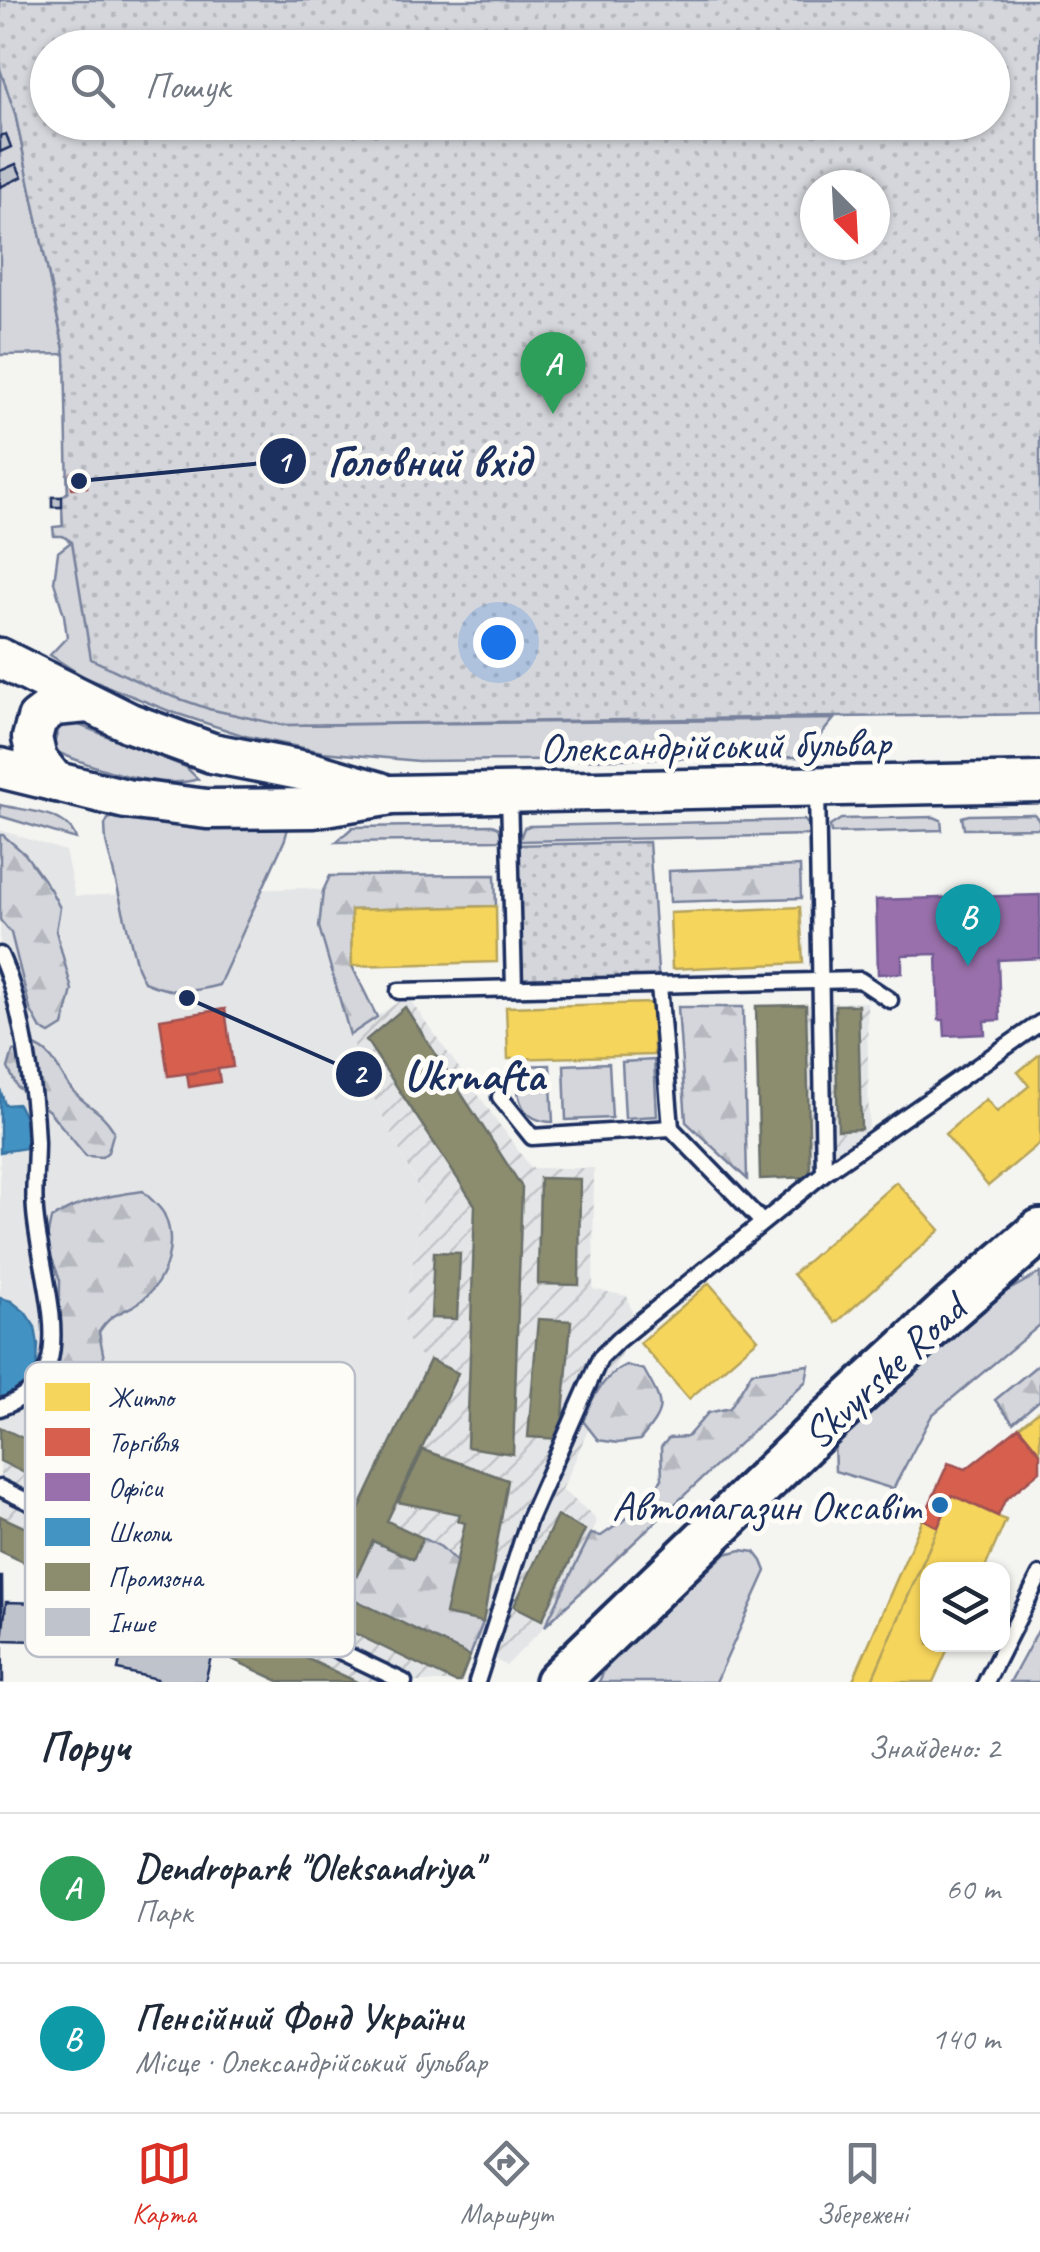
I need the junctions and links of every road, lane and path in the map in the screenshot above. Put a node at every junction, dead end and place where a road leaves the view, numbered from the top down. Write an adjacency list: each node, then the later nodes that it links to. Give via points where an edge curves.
1 (0, 658): 2 (main road, Олександрійський бульвар)
2 (88, 703): 4 (main road, via 54,706 36,720 37,758); 8 (main road, Олександрійський бульвар, via 212,753)
3 (0, 768): 4 (main road, Олександрійський бульвар)
4 (55, 782): 8 (main road, Олександрійський бульвар, via 207,809 313,808)
5 (1040, 782): 6 (main road, Олександрійський бульвар)
6 (817, 787): 7 (main road, Олександрійський бульвар); 10 (lane)
7 (509, 793): 8 (main road, Олександрійський бульвар); 12 (lane)
8 (392, 796)
9 (0, 955): 21 (lane, via 30,1090)
10 (820, 981): 11 (lane); 14 (lane, via 860,980); 18 (lane)
11 (659, 985): 12 (lane); 17 (lane)
12 (514, 988): 13 (lane)
13 (399, 990)
14 (890, 1000)
15 (1040, 1023): 18 (lane)
16 (500, 1096): 17 (lane, via 532,1137)
17 (671, 1128): 19 (lane)
18 (824, 1173): 19 (lane)
19 (762, 1222): 29 (lane, via 600,1358 529,1519)
20 (1040, 1231): 30 (main road, Skvyrske Road, via 816,1433)
21 (49, 1362)
22 (25, 1395): 23 (lane)
23 (0, 1408)
24 (0, 1488): 25 (lane)
25 (25, 1500)
26 (1040, 1575): 31 (lane)
27 (352, 1657): 28 (lane)
28 (404, 1682)
29 (477, 1682)
30 (557, 1682)
31 (986, 1682)

